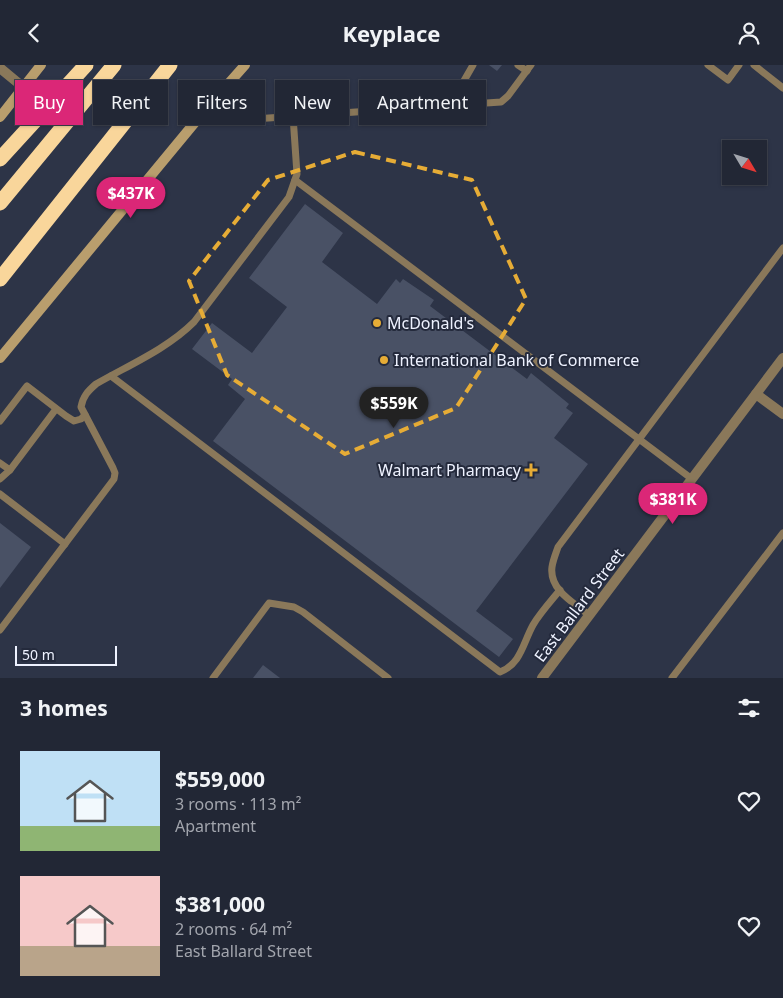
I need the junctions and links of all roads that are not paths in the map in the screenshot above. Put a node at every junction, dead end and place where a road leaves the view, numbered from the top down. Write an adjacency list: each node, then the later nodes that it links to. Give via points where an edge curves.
1 (41, 65): 14 (main road)
2 (86, 65): 23 (highway)
3 (114, 65): 25 (highway)
4 (170, 65): 27 (highway)
5 (245, 65): 15 (main road)
6 (473, 65): 16 (lane)
7 (518, 65): 12 (lane)
8 (708, 65): 9 (lane, via 728,80)
9 (740, 65)
10 (754, 65): 17 (lane)
11 (0, 68): 13 (street)
12 (529, 68): 19 (lane, via 502,101)
13 (15, 80)
14 (29, 80)
15 (232, 80)
16 (464, 80)
17 (783, 88)
18 (15, 97): 20 (main road)
19 (486, 102)
20 (0, 117)
21 (193, 125): 28 (main road)
22 (294, 125): 24 (lane)
23 (0, 159)
24 (295, 180): 30 (lane, via 289,197 194,323 165,345); 36 (lane)
25 (0, 203)
26 (783, 248): 36 (lane)
27 (0, 279)
28 (0, 358)
29 (783, 358): 31 (street, East Ballard Street)
30 (111, 376): 34 (lane, via 96,384 82,399); 44 (lane, via 500,672 509,668 516,659 533,625)
31 (756, 394): 33 (street); 40 (street, East Ballard Street)
32 (56, 409): 34 (lane, via 74,421); 35 (lane, via 27,386); 38 (lane)
33 (783, 414)
34 (85, 415): 43 (lane, via 115,473 114,479)
35 (0, 421)
36 (639, 439): 40 (lane); 44 (lane, via 558,547 552,566 552,581)
37 (0, 463): 38 (lane)
38 (10, 470): 39 (lane)
39 (0, 479)
40 (692, 479): 45 (street, East Ballard Street)
41 (0, 494): 43 (lane)
42 (783, 533): 50 (lane)
43 (65, 544): 46 (lane)
44 (560, 590): 45 (lane)
45 (590, 615): 49 (street, East Ballard Street)
46 (0, 630)
47 (213, 678): 48 (lane, via 269,603 303,612)
48 (388, 678)
49 (542, 678)
50 (672, 678)

